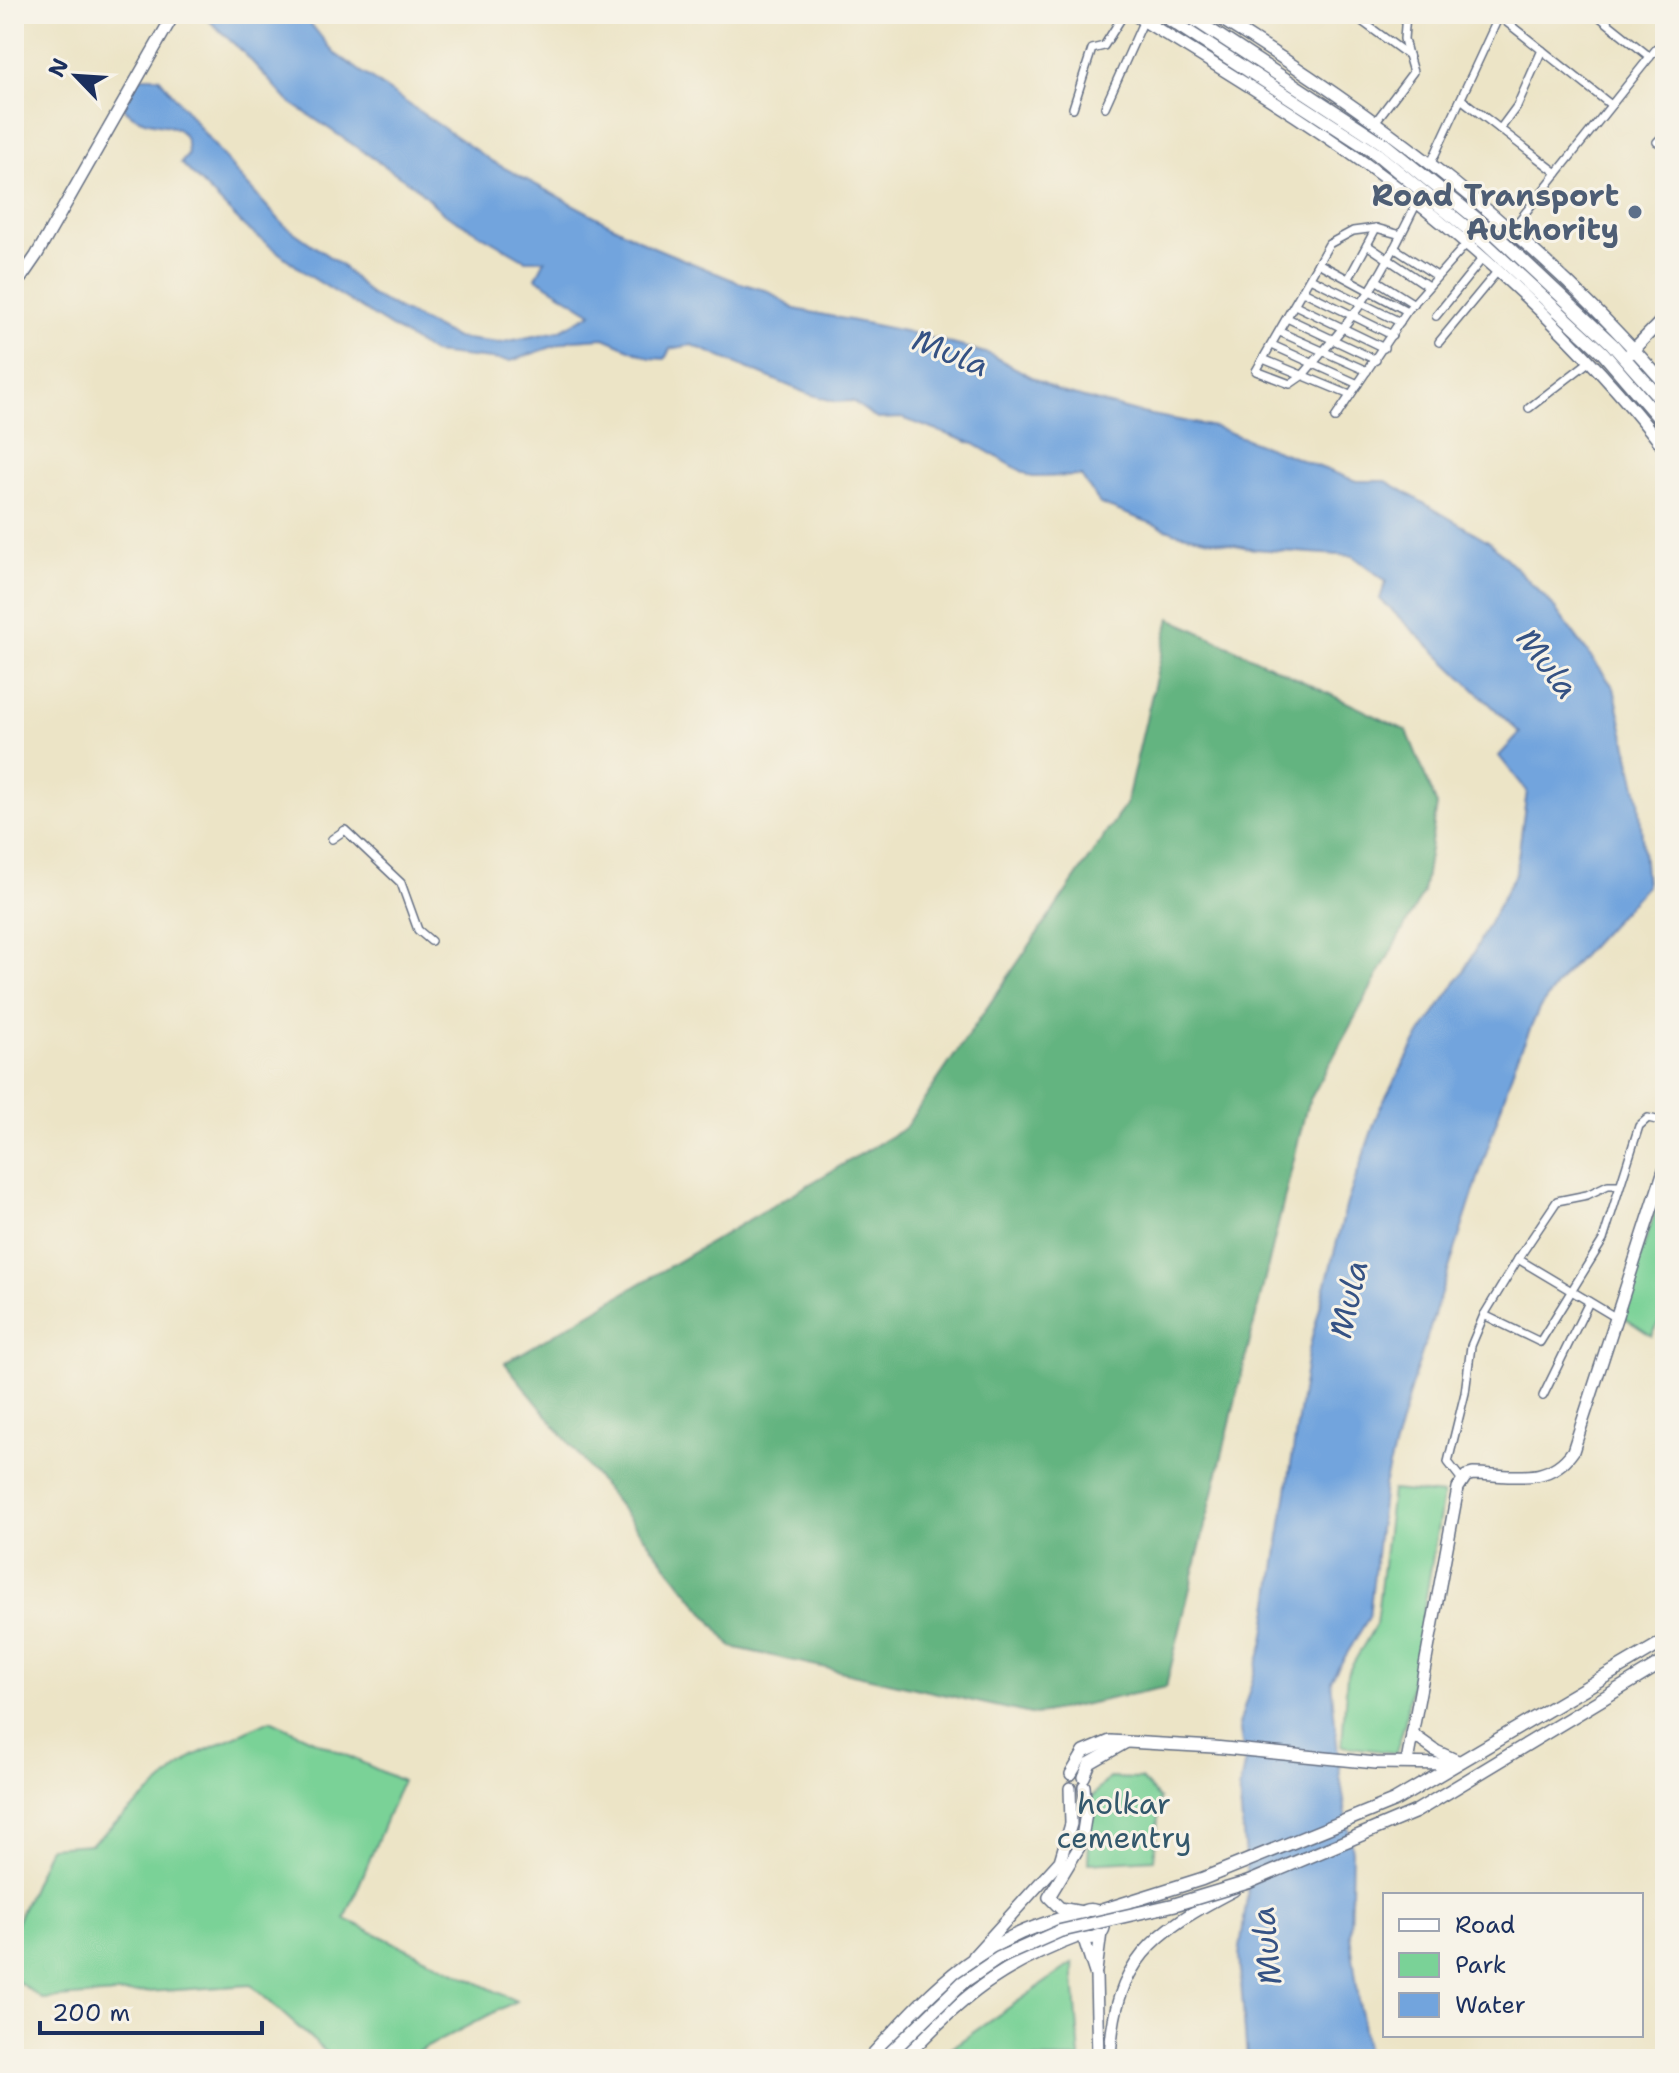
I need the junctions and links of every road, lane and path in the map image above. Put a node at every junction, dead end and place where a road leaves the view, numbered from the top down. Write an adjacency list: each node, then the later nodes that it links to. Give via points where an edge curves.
1 (174, 14): 43 (street)
2 (1124, 14): 18 (street, via 1104,46 1092,49 1087,58)
3 (1161, 14): 28 (main road, via 1377,154)
4 (1186, 14): 30 (main road, via 1384,144)
5 (1352, 14): 13 (street)
6 (1406, 14): 13 (street)
7 (1596, 14): 14 (street)
8 (1219, 15): 19 (street)
9 (1500, 15): 12 (street); 15 (street)
10 (1138, 17): 17 (street); 25 (street, via 1368,166)
11 (1665, 38): 14 (street)
12 (1542, 50): 16 (street); 20 (street, via 1517,106)
13 (1408, 55): 19 (street, via 1413,72)
14 (1650, 57): 16 (street)
15 (1461, 99): 20 (street); 23 (street)
16 (1611, 105): 24 (street)
17 (1105, 107)
18 (1073, 108)
19 (1376, 121): 23 (street)
20 (1500, 129): 24 (street)
21 (1665, 134): 22 (street)
22 (1657, 142)
23 (1431, 163): 27 (street)
24 (1557, 173): 27 (street)
25 (1416, 205): 29 (street); 32 (street)
26 (1376, 228): 29 (street); 31 (street); 36 (street, via 1353,231 1329,244)
27 (1512, 230): 30 (street); 63 (street, via 1623,333)
28 (1475, 234): 32 (street); 63 (main road)
29 (1401, 235): 33 (street)
30 (1503, 241): 63 (main road)
31 (1367, 245): 35 (street); 40 (street)
32 (1465, 245): 34 (street); 38 (street)
33 (1394, 248): 35 (street); 38 (street)
34 (1482, 259): 37 (street); 51 (street)
35 (1387, 261): 41 (street); 42 (street)
36 (1318, 263): 39 (street); 40 (street)
37 (1496, 273): 59 (street); 66 (street)
38 (1437, 276): 42 (street)
39 (1310, 278): 45 (street); 46 (street)
40 (1349, 278): 44 (street)
41 (1376, 280): 44 (street); 47 (street)
42 (1428, 286): 47 (street)
43 (14, 288)
44 (1371, 289): 46 (street); 49 (street)
45 (1303, 291): 48 (street); 50 (street)
46 (1361, 303): 50 (street); 54 (street)
47 (1414, 304): 49 (street)
48 (1295, 305): 53 (street); 55 (street)
49 (1407, 311): 54 (street)
50 (1352, 315): 55 (street); 57 (street)
51 (1436, 316)
52 (1665, 317): 63 (street)
53 (1287, 318): 56 (street); 58 (street)
54 (1400, 322): 57 (street)
55 (1343, 328): 58 (street); 61 (street)
56 (1280, 332): 60 (street); 62 (street)
57 (1392, 335): 61 (street)
58 (1333, 340): 62 (street); 65 (street)
59 (1439, 342)
60 (1272, 345): 64 (street); 67 (street)
61 (1384, 348): 65 (street)
62 (1323, 351): 67 (street); 68 (street)
63 (1625, 358): 70 (main road); 72 (street); 74 (main road); 77 (main road)
64 (1263, 359): 69 (street); 69 (street, via 1256,371 1294,384)
65 (1376, 360): 68 (street)
66 (1590, 361): 70 (street); 75 (street)
67 (1313, 363): 69 (street); 71 (street)
68 (1367, 371): 71 (street)
69 (1303, 375): 73 (street)
70 (1605, 377): 78 (street)
71 (1358, 384): 73 (street)
72 (1665, 384)
73 (1350, 395): 76 (street)
74 (1665, 404)
75 (1529, 408)
76 (1335, 418)
77 (1665, 425)
78 (1665, 449)
79 (332, 839): 80 (street, via 345,830 401,883 418,930)
80 (431, 941)
81 (1665, 1122): 83 (street, via 1648,1118 1639,1126)
82 (1665, 1167): 88 (street)
83 (1619, 1185): 84 (street, via 1557,1201); 85 (street, via 1603,1240)
84 (1518, 1259): 85 (street); 87 (street)
85 (1571, 1292): 86 (street); 87 (street, via 1540,1342)
86 (1589, 1302): 88 (street); 89 (street)
87 (1484, 1315): 90 (street, via 1469,1353 1449,1455 1449,1468)
88 (1615, 1317): 90 (street, via 1567,1459 1533,1477 1473,1474)
89 (1543, 1396)
90 (1462, 1480): 93 (street, via 1454,1499)
91 (1665, 1641): 98 (main road)
92 (1665, 1661): 102 (main road, via 1415,1812)
93 (1412, 1734): 95 (street); 96 (street)
94 (1129, 1741): 96 (street); 99 (street, via 1093,1746); 100 (street, via 1090,1763)
95 (1434, 1750): 97 (street); 98 (street)
96 (1407, 1762): 97 (street)
97 (1432, 1763): 98 (street)
98 (1458, 1763): 103 (main road, via 1394,1801 1202,1879)
99 (1071, 1774): 100 (street, via 1076,1772); 101 (street)
100 (1084, 1781): 101 (street, via 1079,1790); 104 (street, via 1081,1844 1049,1897 1060,1908)
101 (1070, 1788): 107 (street, via 1071,1824 1060,1861)
102 (1249, 1882): 110 (main road, bridge, via 1060,1931 1013,1951 970,1977); 113 (street, bridge, via 1171,1924 1139,1956 1117,2008)
103 (1097, 1912): 104 (main road); 105 (main road, via 1104,1921)
104 (1081, 1913): 106 (main road, via 1076,1925); 107 (main road, via 1031,1928)
105 (1101, 1932): 106 (main road); 108 (street)
106 (1082, 1936): 108 (street); 111 (main road, via 1043,1949 991,1977 958,2002)
107 (973, 1956): 109 (main road)
108 (1096, 1976): 112 (street)
109 (869, 2059)
110 (884, 2059)
111 (903, 2059)
112 (1098, 2059)
113 (1110, 2059)

